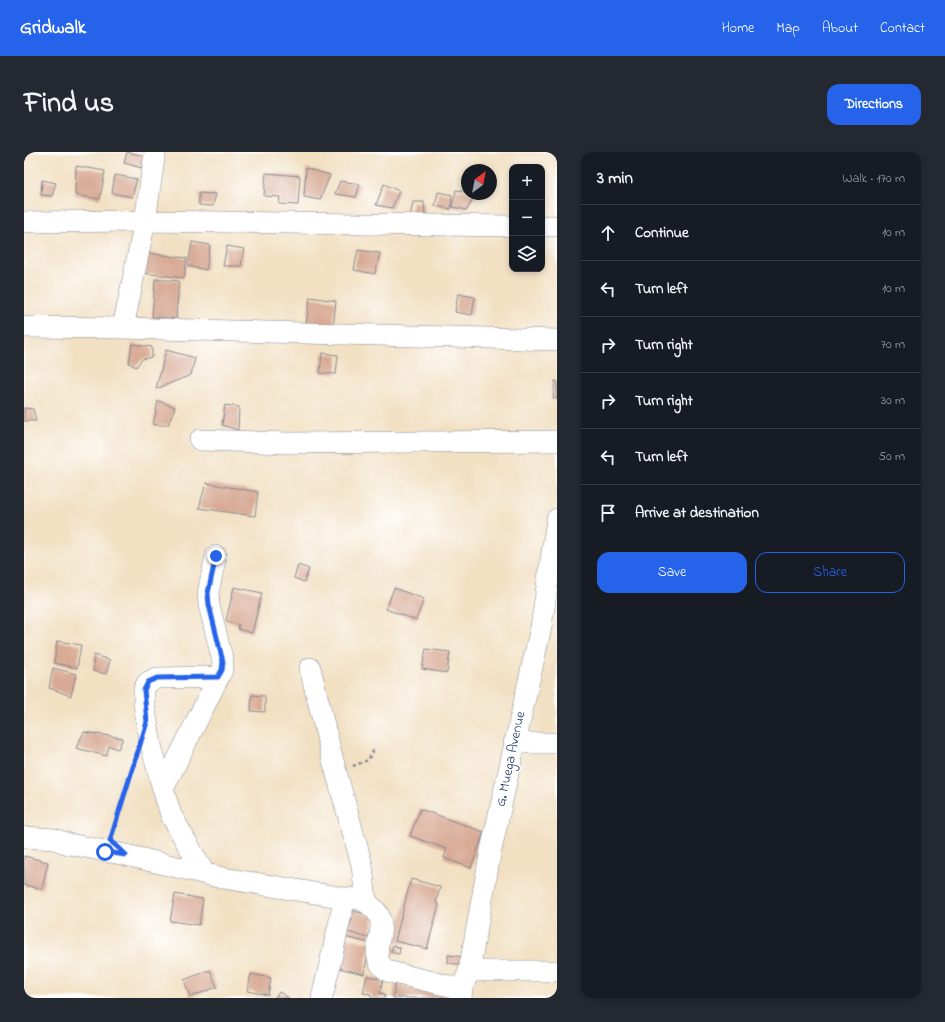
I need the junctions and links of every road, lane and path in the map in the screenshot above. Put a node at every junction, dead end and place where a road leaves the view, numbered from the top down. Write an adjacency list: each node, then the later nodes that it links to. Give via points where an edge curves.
1 (155, 152): 2 (street)
2 (145, 221): 3 (street); 4 (street); 8 (street)
3 (24, 222)
4 (509, 226)
5 (545, 226): 6 (street)
6 (557, 226)
7 (24, 327): 8 (street)
8 (123, 328): 9 (street)
9 (557, 340)
10 (200, 440): 11 (street, via 288,443)
11 (557, 441)
12 (557, 519): 14 (street, G. Muega Avenue)
13 (216, 556): 16 (street, via 208,593 223,662)
14 (549, 627): 17 (street, G. Muega Avenue)
15 (310, 668): 21 (street)
16 (218, 677): 22 (street); 22 (street, via 157,678 148,682 144,690 147,722)
17 (514, 743): 18 (street); 31 (street, G. Muega Avenue)
18 (557, 744)
19 (375, 748): 21 (path, via 368,760)
20 (138, 752): 25 (path)
21 (337, 774): 29 (street, via 362,865)
22 (163, 789): 27 (street, via 172,815)
23 (24, 837): 24 (street)
24 (54, 839): 25 (street, via 83,836); 26 (street)
25 (110, 841): 26 (street)
26 (126, 855): 27 (street)
27 (204, 873): 28 (street)
28 (345, 898): 29 (street, via 360,898); 32 (street)
29 (366, 901): 31 (street, via 381,918 378,960 382,967 390,972)
30 (557, 971): 31 (street)
31 (464, 986)
32 (322, 998)

